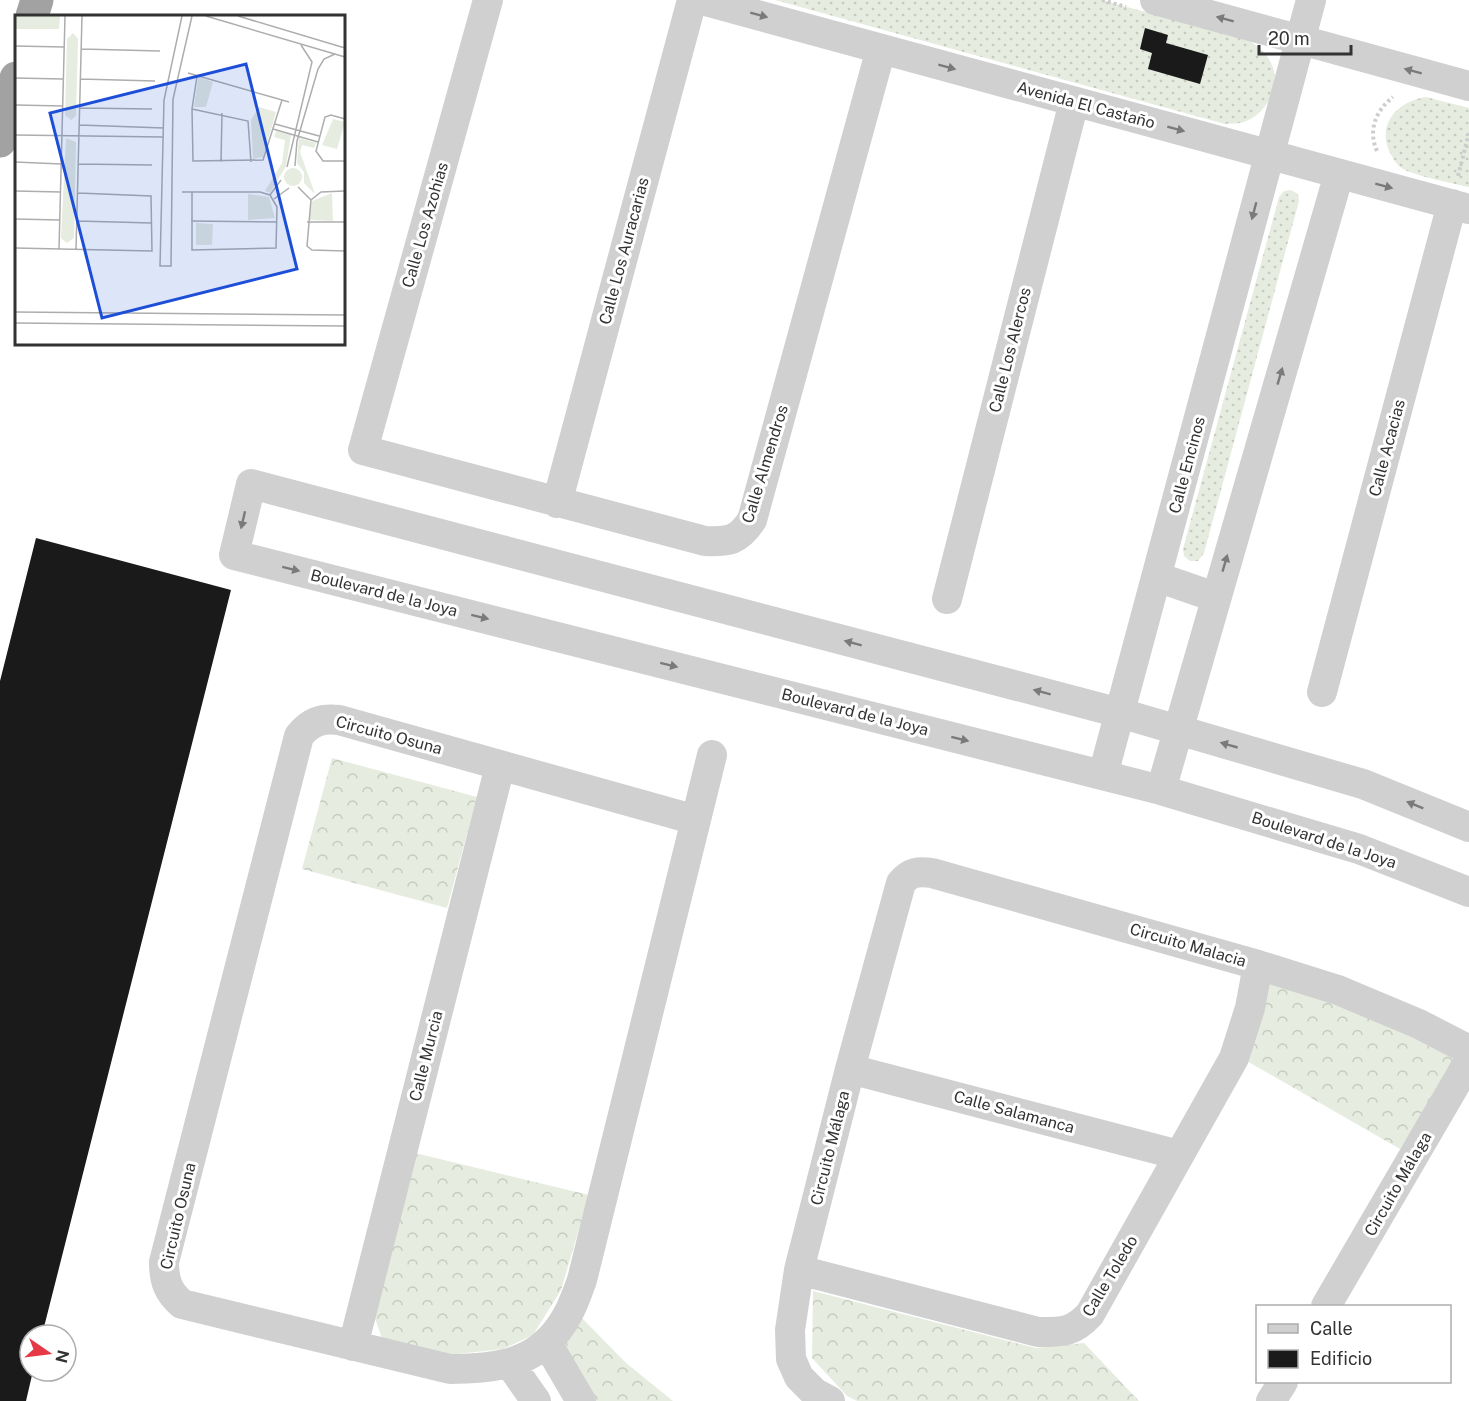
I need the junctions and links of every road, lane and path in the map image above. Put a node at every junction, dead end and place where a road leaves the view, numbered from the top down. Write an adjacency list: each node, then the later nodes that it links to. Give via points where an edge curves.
1 (37, 0): 8 (highway)
2 (488, 0): 21 (street, Calle Los Azohias)
3 (692, 0): 22 (street, Calle Los Auracarias)
4 (702, 0): 10 (street, Avenida El Castaño, one-way to 10)
5 (1102, 0): 7 (path)
6 (1311, 0): 9 (street, Calle Encinos)
7 (1146, 5): 9 (street, one-way to 7)
8 (32, 15)
9 (1301, 40): 12 (street, one-way to 9); 17 (street, Calle Encinos)
10 (881, 49): 14 (street, Avenida El Castaño, one-way to 14); 22 (street, Calle Almendros, via 752,520 736,537 724,542 705,541)
11 (15, 82): 16 (highway)
12 (1469, 86)
13 (1397, 95): 18 (path, via 1374,120 1372,134)
14 (1074, 102): 17 (street, Avenida El Castaño, one-way to 17); 25 (street, Calle Los Alercos)
15 (1469, 133): 20 (path)
16 (0, 141)
17 (1269, 154): 19 (street, Avenida El Castaño); 23 (street, Calle Encinos, one-way to 23)
18 (1379, 155)
19 (1339, 174): 20 (street, Avenida El Castaño, one-way to 20); 24 (street, one-way to 19)
20 (1459, 197): 26 (street, Calle Acacias)
21 (363, 450): 22 (street, Calle Almendros)
22 (557, 502)
23 (1157, 577): 24 (street); 27 (street, Calle Encinos)
24 (1215, 597): 28 (street)
25 (946, 599)
26 (1322, 692)
27 (1120, 713): 28 (street); 31 (street, Calle Encinos); 31 (street, Boulevard de la Joya, one-way to 31, via 251,484 234,555)
28 (1178, 730): 32 (street); 34 (street, one-way to 28, via 1363,784)
29 (712, 755): 33 (street, Circuito Osuna)
30 (500, 766): 33 (street, Circuito Osuna); 45 (street, Calle Murcia); 45 (street, Circuito Osuna, via 327,718 306,726 299,736 164,1262 168,1289 182,1304)
31 (1103, 775): 32 (street, Boulevard de la Joya)
32 (1161, 790): 36 (street, Boulevard de la Joya, via 1359,849)
33 (696, 820): 44 (street, Circuito Osuna, via 582,1280 568,1314)
34 (1469, 827)
35 (901, 883): 37 (street, Circuito Malacia, via 914,872 932,873); 40 (street, Circuito Málaga)
36 (1469, 892)
37 (1258, 965): 38 (street, Circuito Malacia, via 1338,990); 41 (street, Calle Toledo, via 1234,1058)
38 (1469, 1050)
39 (1469, 1061): 43 (street, Circuito Málaga)
40 (850, 1069): 41 (street, Calle Salamanca); 42 (street, Circuito Málaga)
41 (1179, 1155): 42 (street, Calle Toledo, via 1090,1314 1069,1330 1038,1332)
42 (800, 1270): 50 (street, Circuito Málaga, via 790,1330 791,1359 799,1377 814,1393)
43 (1327, 1305)
44 (548, 1343): 46 (street, Circuito Osuna); 49 (street)
45 (353, 1346): 46 (street, Circuito Osuna, via 450,1369)
46 (510, 1364): 48 (street)
47 (1282, 1383): 51 (street)
48 (536, 1401)
49 (581, 1401)
50 (830, 1401)
51 (1271, 1401)

